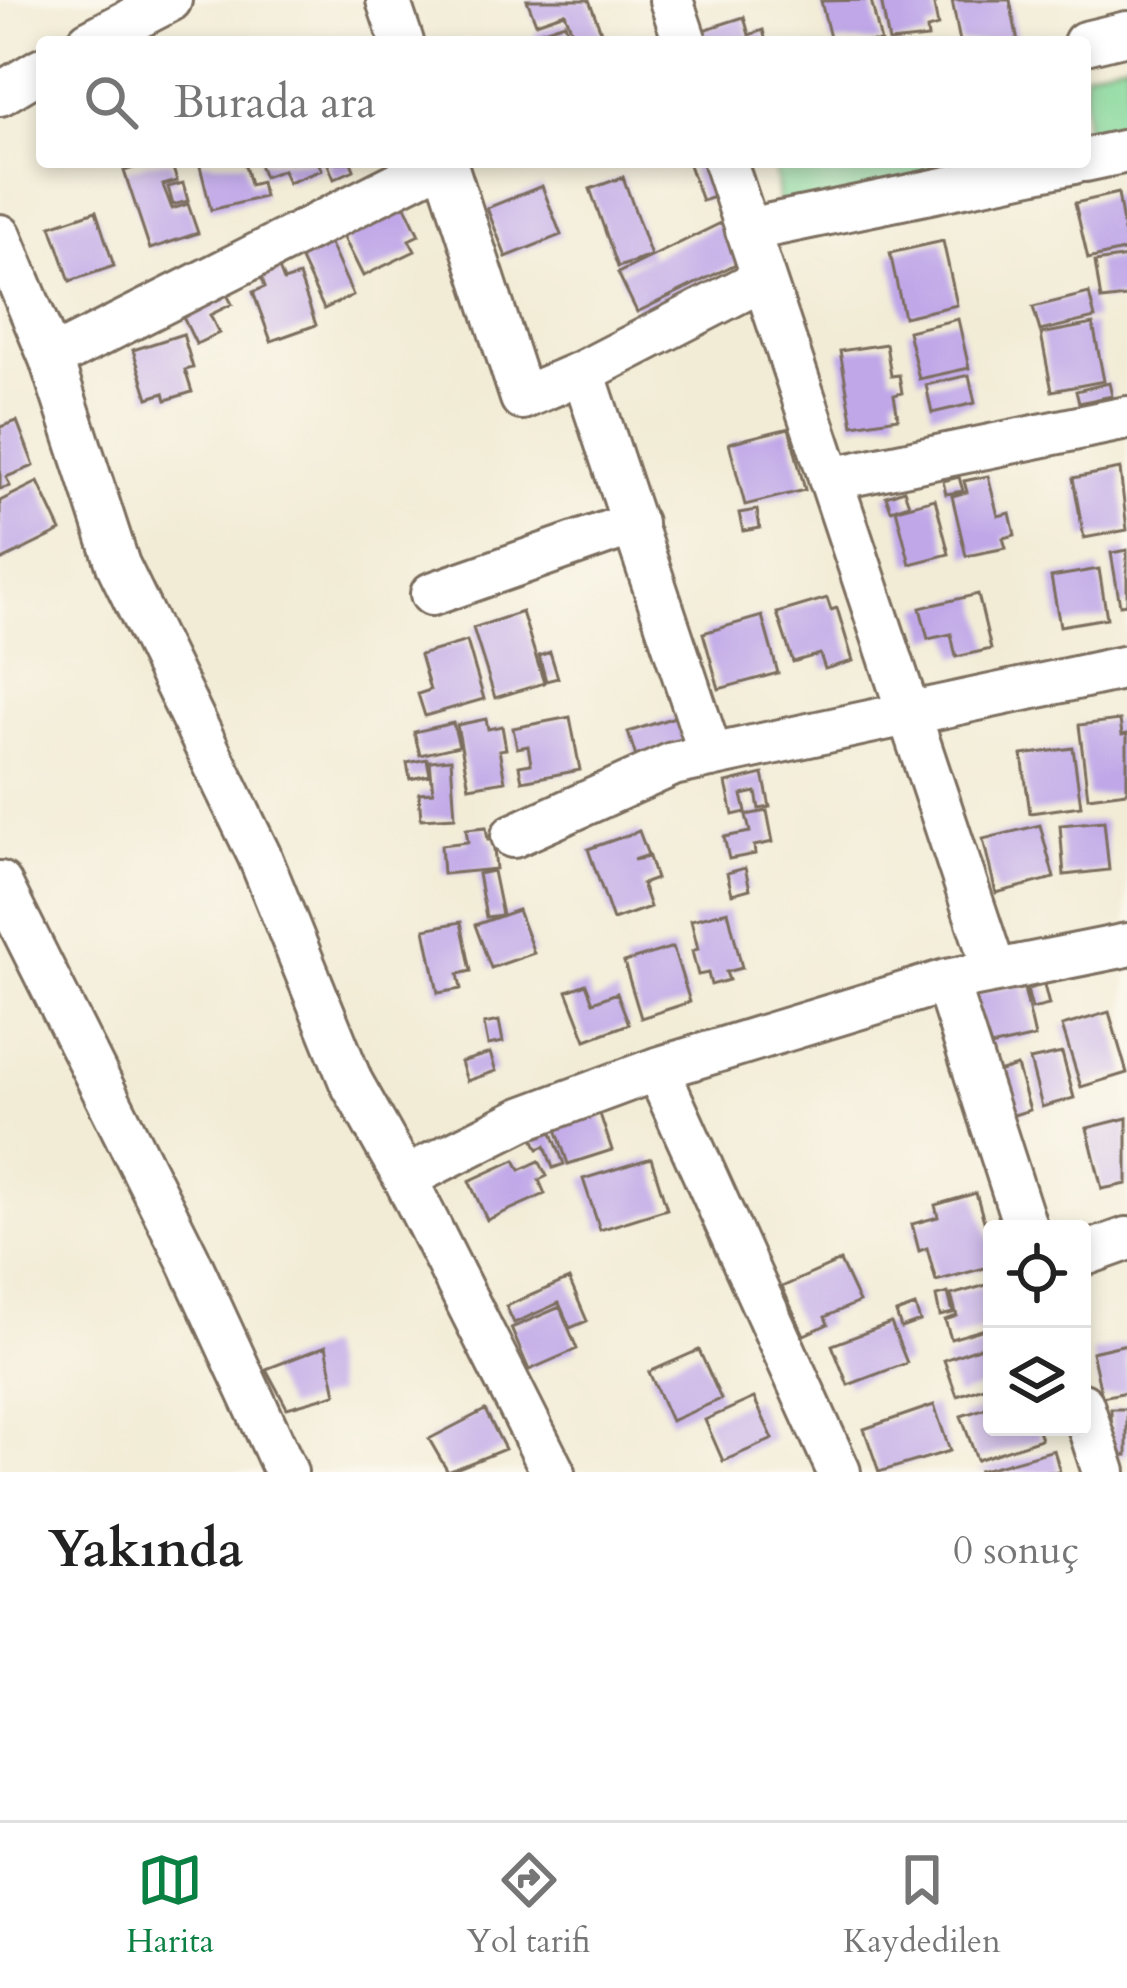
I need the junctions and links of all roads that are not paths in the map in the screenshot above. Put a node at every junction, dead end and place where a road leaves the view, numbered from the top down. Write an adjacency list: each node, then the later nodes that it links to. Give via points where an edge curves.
1 (170, 0): 5 (street)
2 (388, 0): 6 (street)
3 (671, 0): 7 (street)
4 (1127, 33): 8 (street)
5 (101, 36)
6 (400, 36)
7 (683, 36)
8 (1091, 42)
9 (36, 73): 10 (street)
10 (0, 94)
11 (1127, 151): 12 (street)
12 (1091, 159)
13 (431, 168): 20 (street)
14 (445, 168): 21 (street, via 522,398)
15 (726, 168): 17 (street)
16 (1045, 168): 17 (street)
17 (747, 230): 19 (street)
18 (0, 236): 20 (street)
19 (764, 279): 21 (street); 23 (street)
20 (51, 358): 35 (street, via 118,565 268,875 351,1082)
21 (583, 372): 24 (street)
22 (1127, 418): 23 (street)
23 (830, 479): 27 (street)
24 (634, 523): 25 (street); 28 (street)
25 (432, 594)
26 (1127, 667): 27 (street)
27 (908, 712): 28 (street); 32 (street)
28 (711, 756): 29 (street, via 673,764)
29 (513, 836)
30 (0, 883): 40 (street)
31 (1127, 945): 32 (street)
32 (994, 969): 33 (street)
33 (946, 981): 34 (street); 36 (street)
34 (657, 1069): 35 (street, via 522,1119); 42 (street)
35 (405, 1178): 41 (street)
36 (1023, 1220)
37 (1127, 1239): 38 (street)
38 (1091, 1252)
39 (1091, 1434): 43 (street)
40 (286, 1472)
41 (554, 1472)
42 (839, 1472)
43 (1103, 1472)

